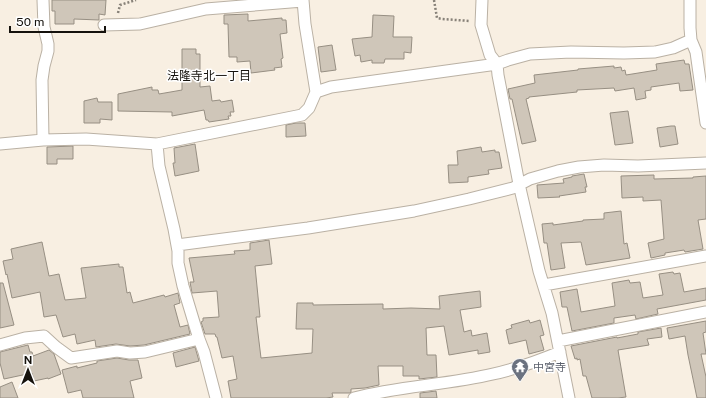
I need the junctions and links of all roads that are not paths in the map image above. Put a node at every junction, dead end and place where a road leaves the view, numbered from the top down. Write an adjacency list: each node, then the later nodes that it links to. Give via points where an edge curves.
1 (43, 0): 10 (street, via 44,27 48,44 42,80)
2 (482, 0): 7 (street, via 481,22 490,55)
3 (690, 0): 6 (street)
4 (303, 1): 5 (street, via 206,8 140,24); 8 (street)
5 (109, 25)
6 (691, 40): 7 (street, via 655,52 530,54); 9 (street, via 696,52)
7 (497, 64): 8 (street, via 331,87); 14 (street)
8 (316, 92): 12 (street, via 309,108 302,115)
9 (706, 123)
10 (44, 140): 11 (street); 12 (street, via 86,139)
11 (0, 144)
12 (157, 144): 15 (street, via 159,166)
13 (706, 163): 14 (street, via 604,165 558,172)
14 (519, 184): 15 (street, via 513,188 469,199 414,210 308,228); 17 (street)
15 (177, 245): 19 (street, via 183,286)
16 (706, 256): 17 (street)
17 (544, 285): 21 (street)
18 (706, 312): 21 (street)
19 (199, 339): 20 (street, via 145,352 117,351 71,358 44,336); 22 (street)
20 (0, 345)
21 (559, 346): 23 (street, via 519,367 493,374); 24 (street)
22 (216, 398)
23 (354, 398)
24 (569, 398)

